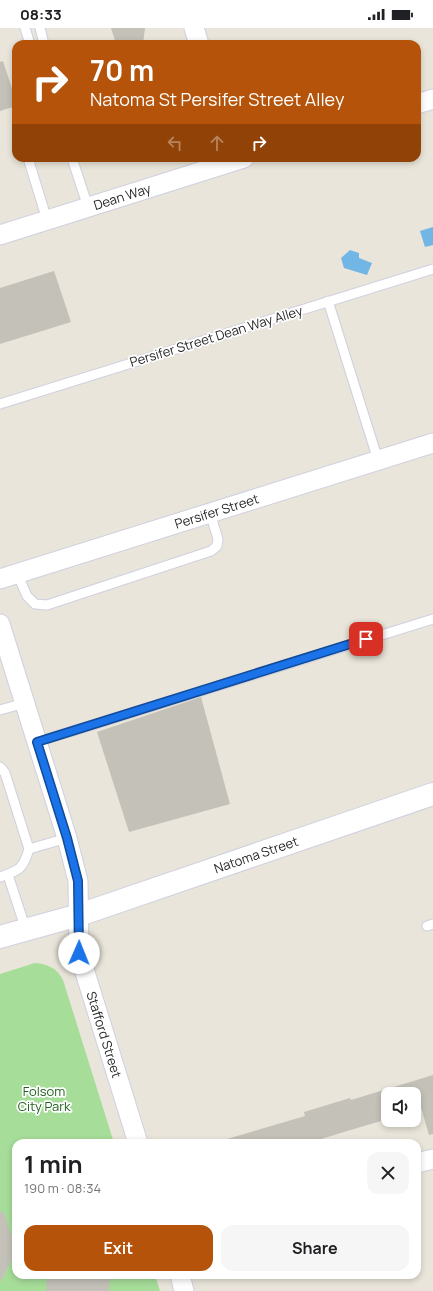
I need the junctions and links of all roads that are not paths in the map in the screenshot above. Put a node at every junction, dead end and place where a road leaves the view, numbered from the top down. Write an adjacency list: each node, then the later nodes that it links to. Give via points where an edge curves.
1 (25, 28): 4 (lane)
2 (40, 28): 5 (lane)
3 (194, 28): 6 (street)
4 (29, 40)
5 (43, 40)
6 (198, 40)
7 (433, 99): 8 (street)
8 (421, 103)
9 (29, 162): 13 (lane)
10 (73, 162): 12 (lane)
11 (230, 162): 12 (street, Dean Way)
12 (88, 207): 13 (street, Dean Way)
13 (48, 220): 14 (street, Dean Way)
14 (0, 234)
15 (433, 269): 16 (lane, Persifer Street Dean Way Alley)
16 (328, 302): 17 (lane, Persifer Street Dean Way Alley); 19 (lane)
17 (0, 404)
18 (433, 443): 19 (street, Persifer Street)
19 (378, 460): 20 (street, Persifer Street)
20 (210, 513): 21 (street, Persifer Street); 21 (lane, via 218,539 217,546 211,551 47,605 35,604)
21 (8, 576)
22 (433, 619): 26 (lane)
23 (0, 624): 24 (street, Stafford Street)
24 (25, 703): 25 (lane); 26 (street, Stafford Street)
25 (0, 710)
26 (37, 742): 29 (street, Stafford Street)
27 (0, 768): 30 (lane, via 5,773)
28 (433, 794): 32 (main road, Natoma Street)
29 (67, 838): 30 (lane); 32 (street, Stafford Street, via 78,881)
30 (29, 849): 31 (lane, via 25,863 18,871)
31 (4, 876): 33 (lane)
32 (79, 915): 33 (main road, Natoma Street); 35 (street, Stafford Street, via 79,953)
33 (26, 930): 34 (main road, Natoma Street)
34 (0, 937)
35 (137, 1139)
36 (433, 1158): 37 (street)
37 (421, 1162)
38 (181, 1279): 39 (street)
39 (184, 1291)

